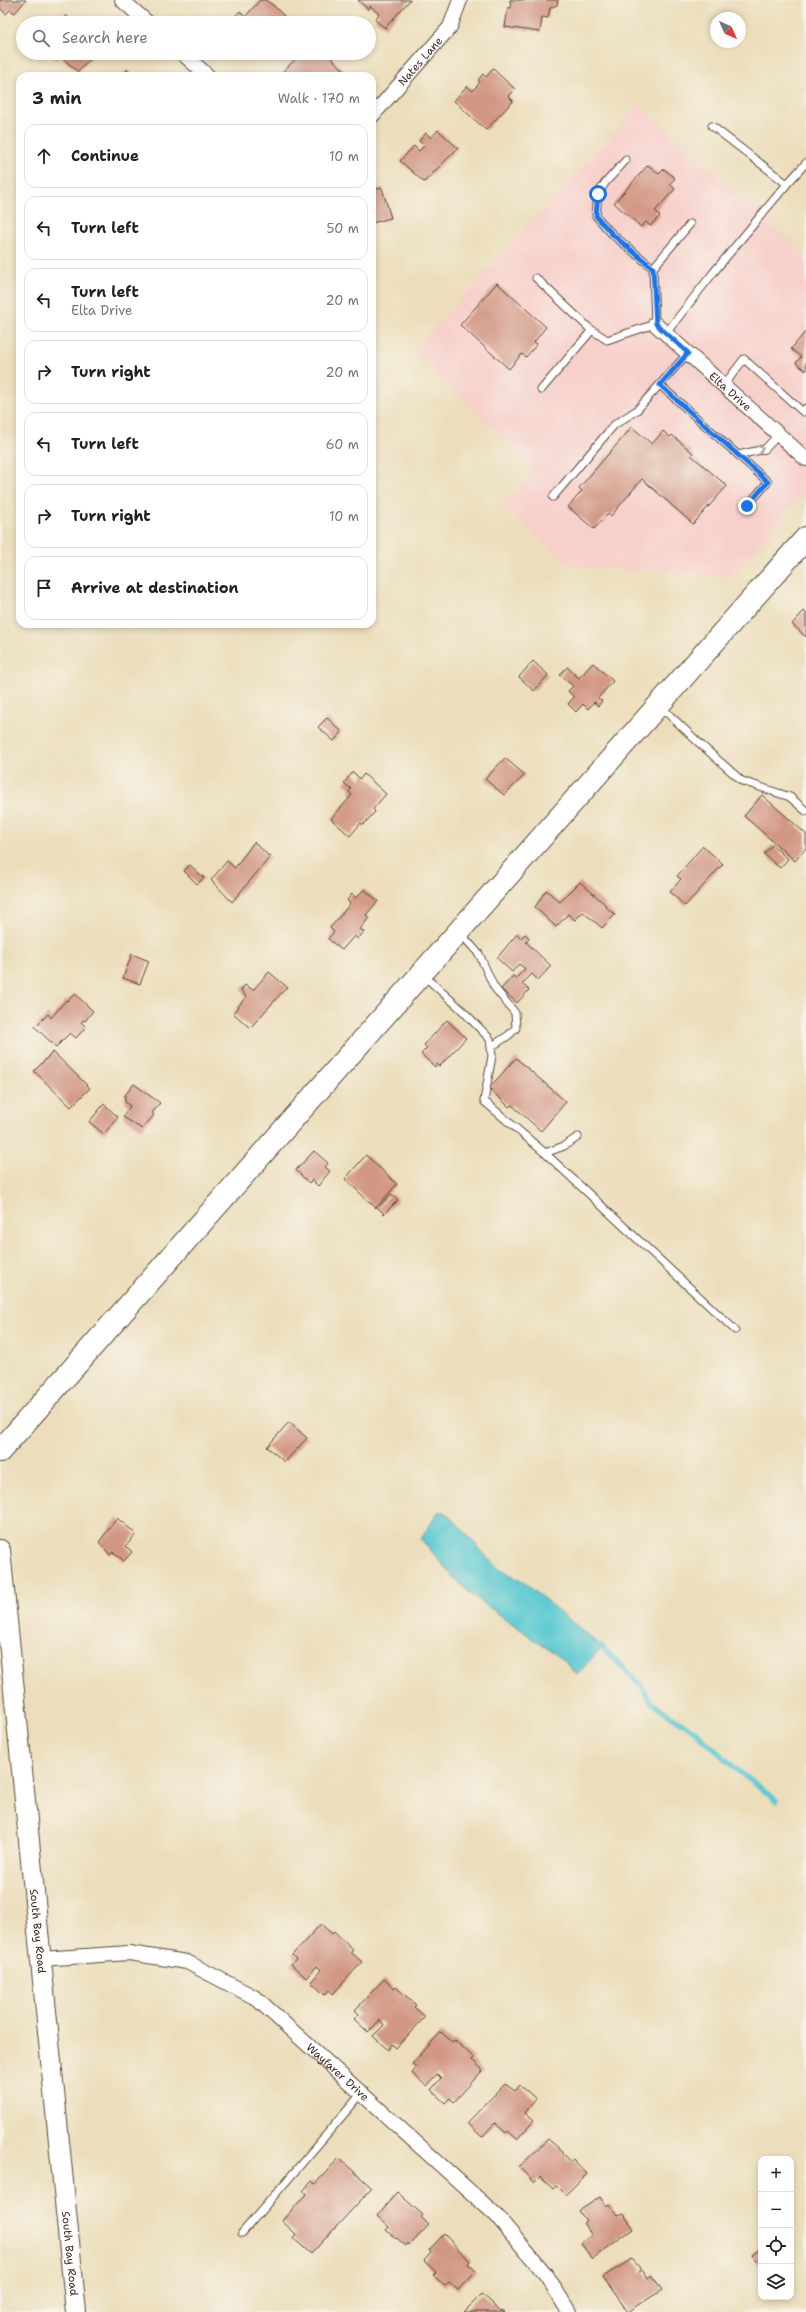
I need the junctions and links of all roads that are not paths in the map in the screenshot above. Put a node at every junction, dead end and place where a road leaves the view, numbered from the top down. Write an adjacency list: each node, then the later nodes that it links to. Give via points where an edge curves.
1 (122, 0): 3 (street)
2 (460, 0): 6 (street, Nates Lane, via 450,27)
3 (140, 16)
4 (190, 60): 5 (street)
5 (203, 72)
6 (376, 111)
7 (712, 126): 10 (lane)
8 (626, 160): 12 (lane, via 598,194 596,216 613,235)
9 (806, 162): 10 (lane)
10 (787, 184): 14 (lane, via 713,273)
11 (690, 224): 12 (lane)
12 (653, 268): 14 (lane)
13 (536, 278): 15 (lane)
14 (661, 329): 15 (lane, via 607,340); 16 (street, Elta Drive)
15 (592, 330): 19 (lane)
16 (688, 353): 17 (lane); 18 (street, Elta Drive)
17 (660, 385): 22 (lane); 24 (lane, via 637,410 614,425)
18 (724, 385): 20 (lane, via 744,359 803,412); 21 (street, Elta Drive)
19 (541, 390)
20 (806, 408)
21 (779, 434): 22 (lane, one-way to 21, via 765,449); 23 (street, Elta Drive)
22 (738, 455): 25 (lane, via 768,482)
23 (806, 459)
24 (553, 497)
25 (747, 506)
26 (806, 538): 27 (main road)
27 (659, 705): 28 (lane, via 742,781 790,797); 29 (main road)
28 (806, 811)
29 (458, 932): 30 (main road); 31 (lane, via 479,954 494,987 515,1013 516,1028)
30 (422, 973): 31 (lane, via 490,1039); 35 (main road)
31 (491, 1047): 33 (lane, via 492,1056 484,1101)
32 (578, 1137): 33 (lane)
33 (546, 1153): 34 (lane)
34 (735, 1330)
35 (0, 1451)
36 (0, 1550): 37 (street, South Bay Road)
37 (41, 1960): 38 (street, Wayfarer Drive, via 129,1953 187,1962 256,1998); 40 (street, South Bay Road)
38 (362, 2093): 39 (lane); 41 (street, Wayfarer Drive, via 496,2215 547,2276)
39 (242, 2233)
40 (76, 2312)
41 (569, 2312)

